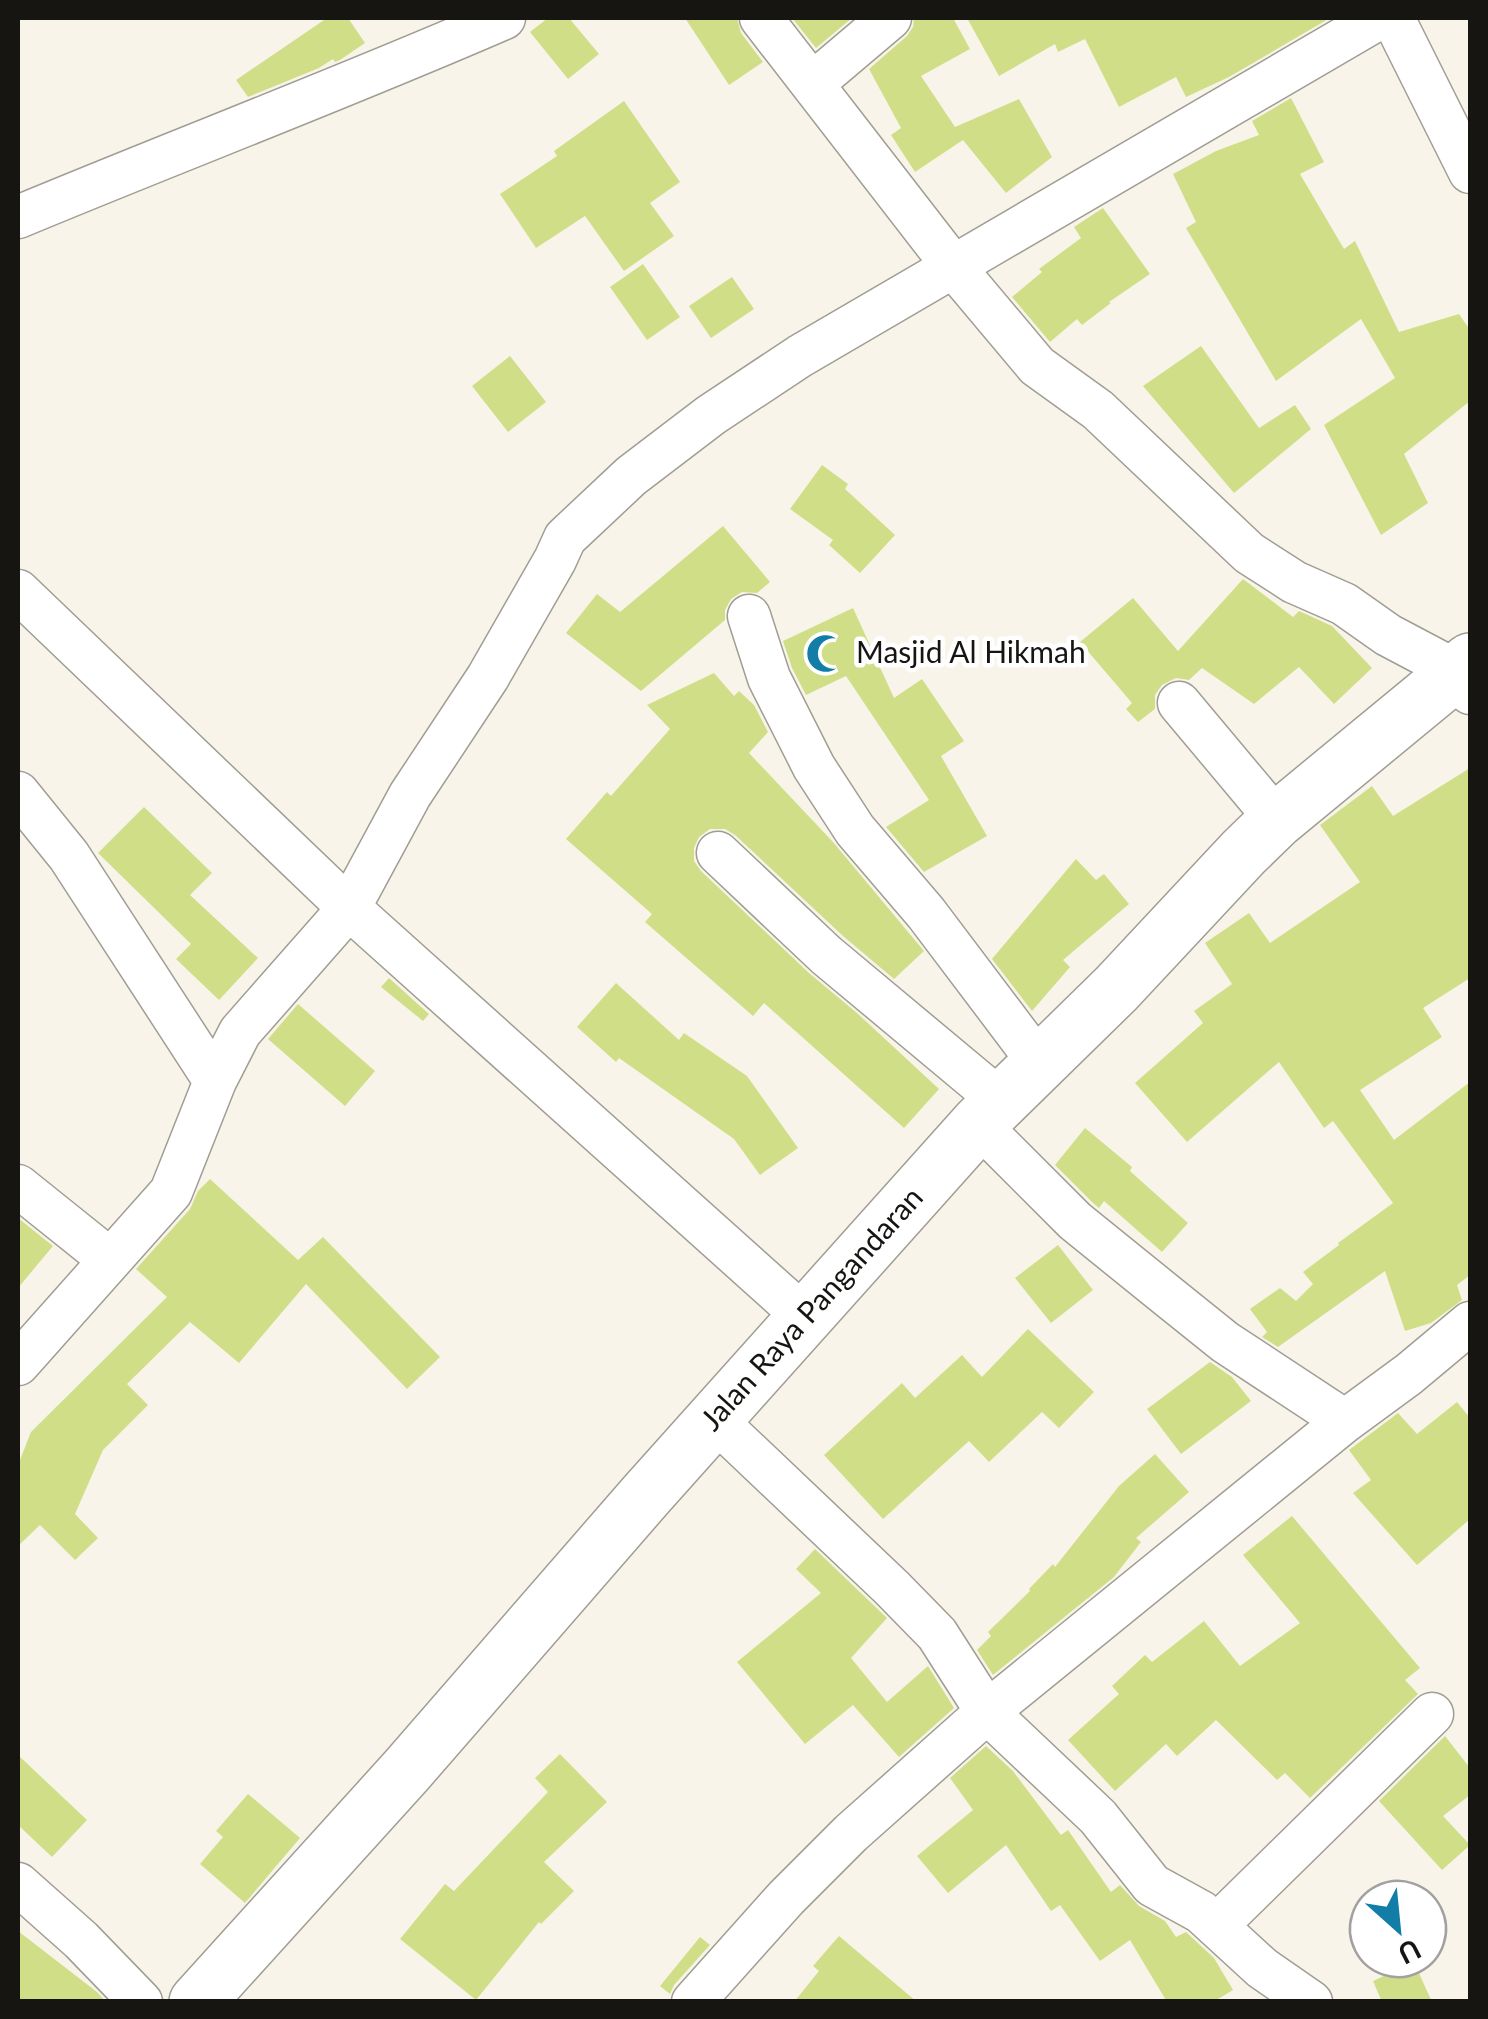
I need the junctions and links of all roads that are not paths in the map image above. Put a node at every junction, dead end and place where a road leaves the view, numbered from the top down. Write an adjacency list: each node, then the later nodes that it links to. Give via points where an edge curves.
1 (504, 18): 8 (street)
2 (761, 18): 6 (street)
3 (890, 18): 6 (street)
4 (1380, 18): 9 (street)
5 (1393, 18): 7 (street)
6 (812, 84): 9 (street)
7 (1470, 172)
8 (18, 217)
9 (953, 266): 12 (street, via 1037,366 1098,410 1249,554); 17 (street, via 711,415 565,538)
10 (18, 591): 17 (street)
11 (748, 616): 18 (street, via 769,678 855,830)
12 (1466, 676): 15 (highway, Jalan Raya Pangandaran)
13 (1179, 702): 15 (street)
14 (18, 792): 19 (street, via 69,856)
15 (1277, 820): 18 (highway, Jalan Raya Pangandaran)
16 (718, 854): 20 (street)
17 (349, 908): 19 (street, via 240,1032); 23 (street)
18 (1040, 1064): 20 (highway, Jalan Raya Pangandaran)
19 (215, 1081): 22 (street, via 171,1192)
20 (989, 1112): 23 (highway, Jalan Raya Pangandaran); 27 (street, via 1075,1221 1225,1342)
21 (18, 1186): 22 (street)
22 (109, 1259): 25 (street)
23 (806, 1317): 26 (highway, Jalan Raya Pangandaran)
24 (1470, 1323): 27 (street)
25 (18, 1364)
26 (714, 1419): 28 (street, via 936,1634); 33 (highway, Jalan Raya Pangandaran)
27 (1345, 1421): 28 (street)
28 (987, 1712): 31 (street, via 1098,1817 1152,1885); 34 (street, via 851,1832)
29 (1432, 1714): 31 (street)
30 (18, 1884): 32 (street)
31 (1216, 1926): 35 (street)
32 (141, 2002)
33 (196, 2002)
34 (693, 2002)
35 (1311, 2002)

